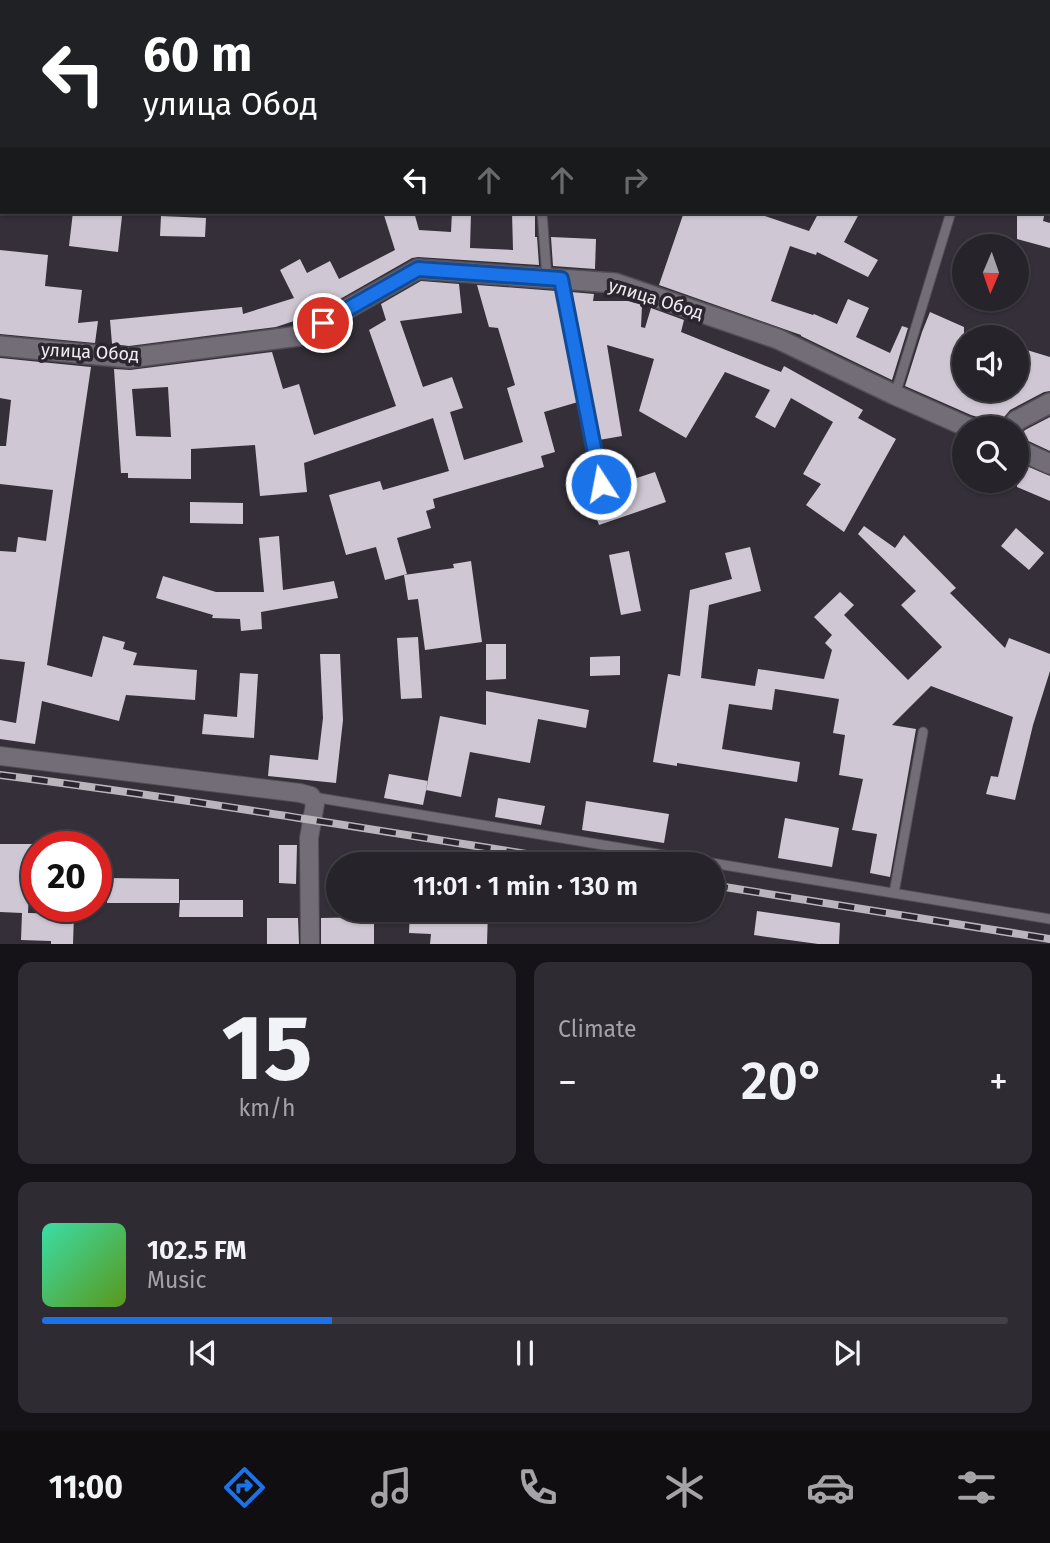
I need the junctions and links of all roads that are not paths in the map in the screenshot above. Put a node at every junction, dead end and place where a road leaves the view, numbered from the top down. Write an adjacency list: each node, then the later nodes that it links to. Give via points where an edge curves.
1 (542, 214): 3 (lane)
2 (950, 214): 5 (lane)
3 (554, 279): 4 (street, улица Обод, via 418,269 299,336 128,358); 5 (street, улица Обод, via 615,282 778,340); 11 (lane)
4 (0, 346)
5 (894, 395): 8 (street, улица Обод)
6 (1050, 403): 7 (street)
7 (1025, 416)
8 (952, 420)
9 (1029, 454): 10 (street)
10 (1050, 464)
11 (601, 484)
12 (923, 732): 15 (lane)
13 (0, 756): 14 (street)
14 (311, 796): 15 (lane); 17 (street)
15 (894, 893): 16 (lane)
16 (1050, 919)
17 (310, 944)

